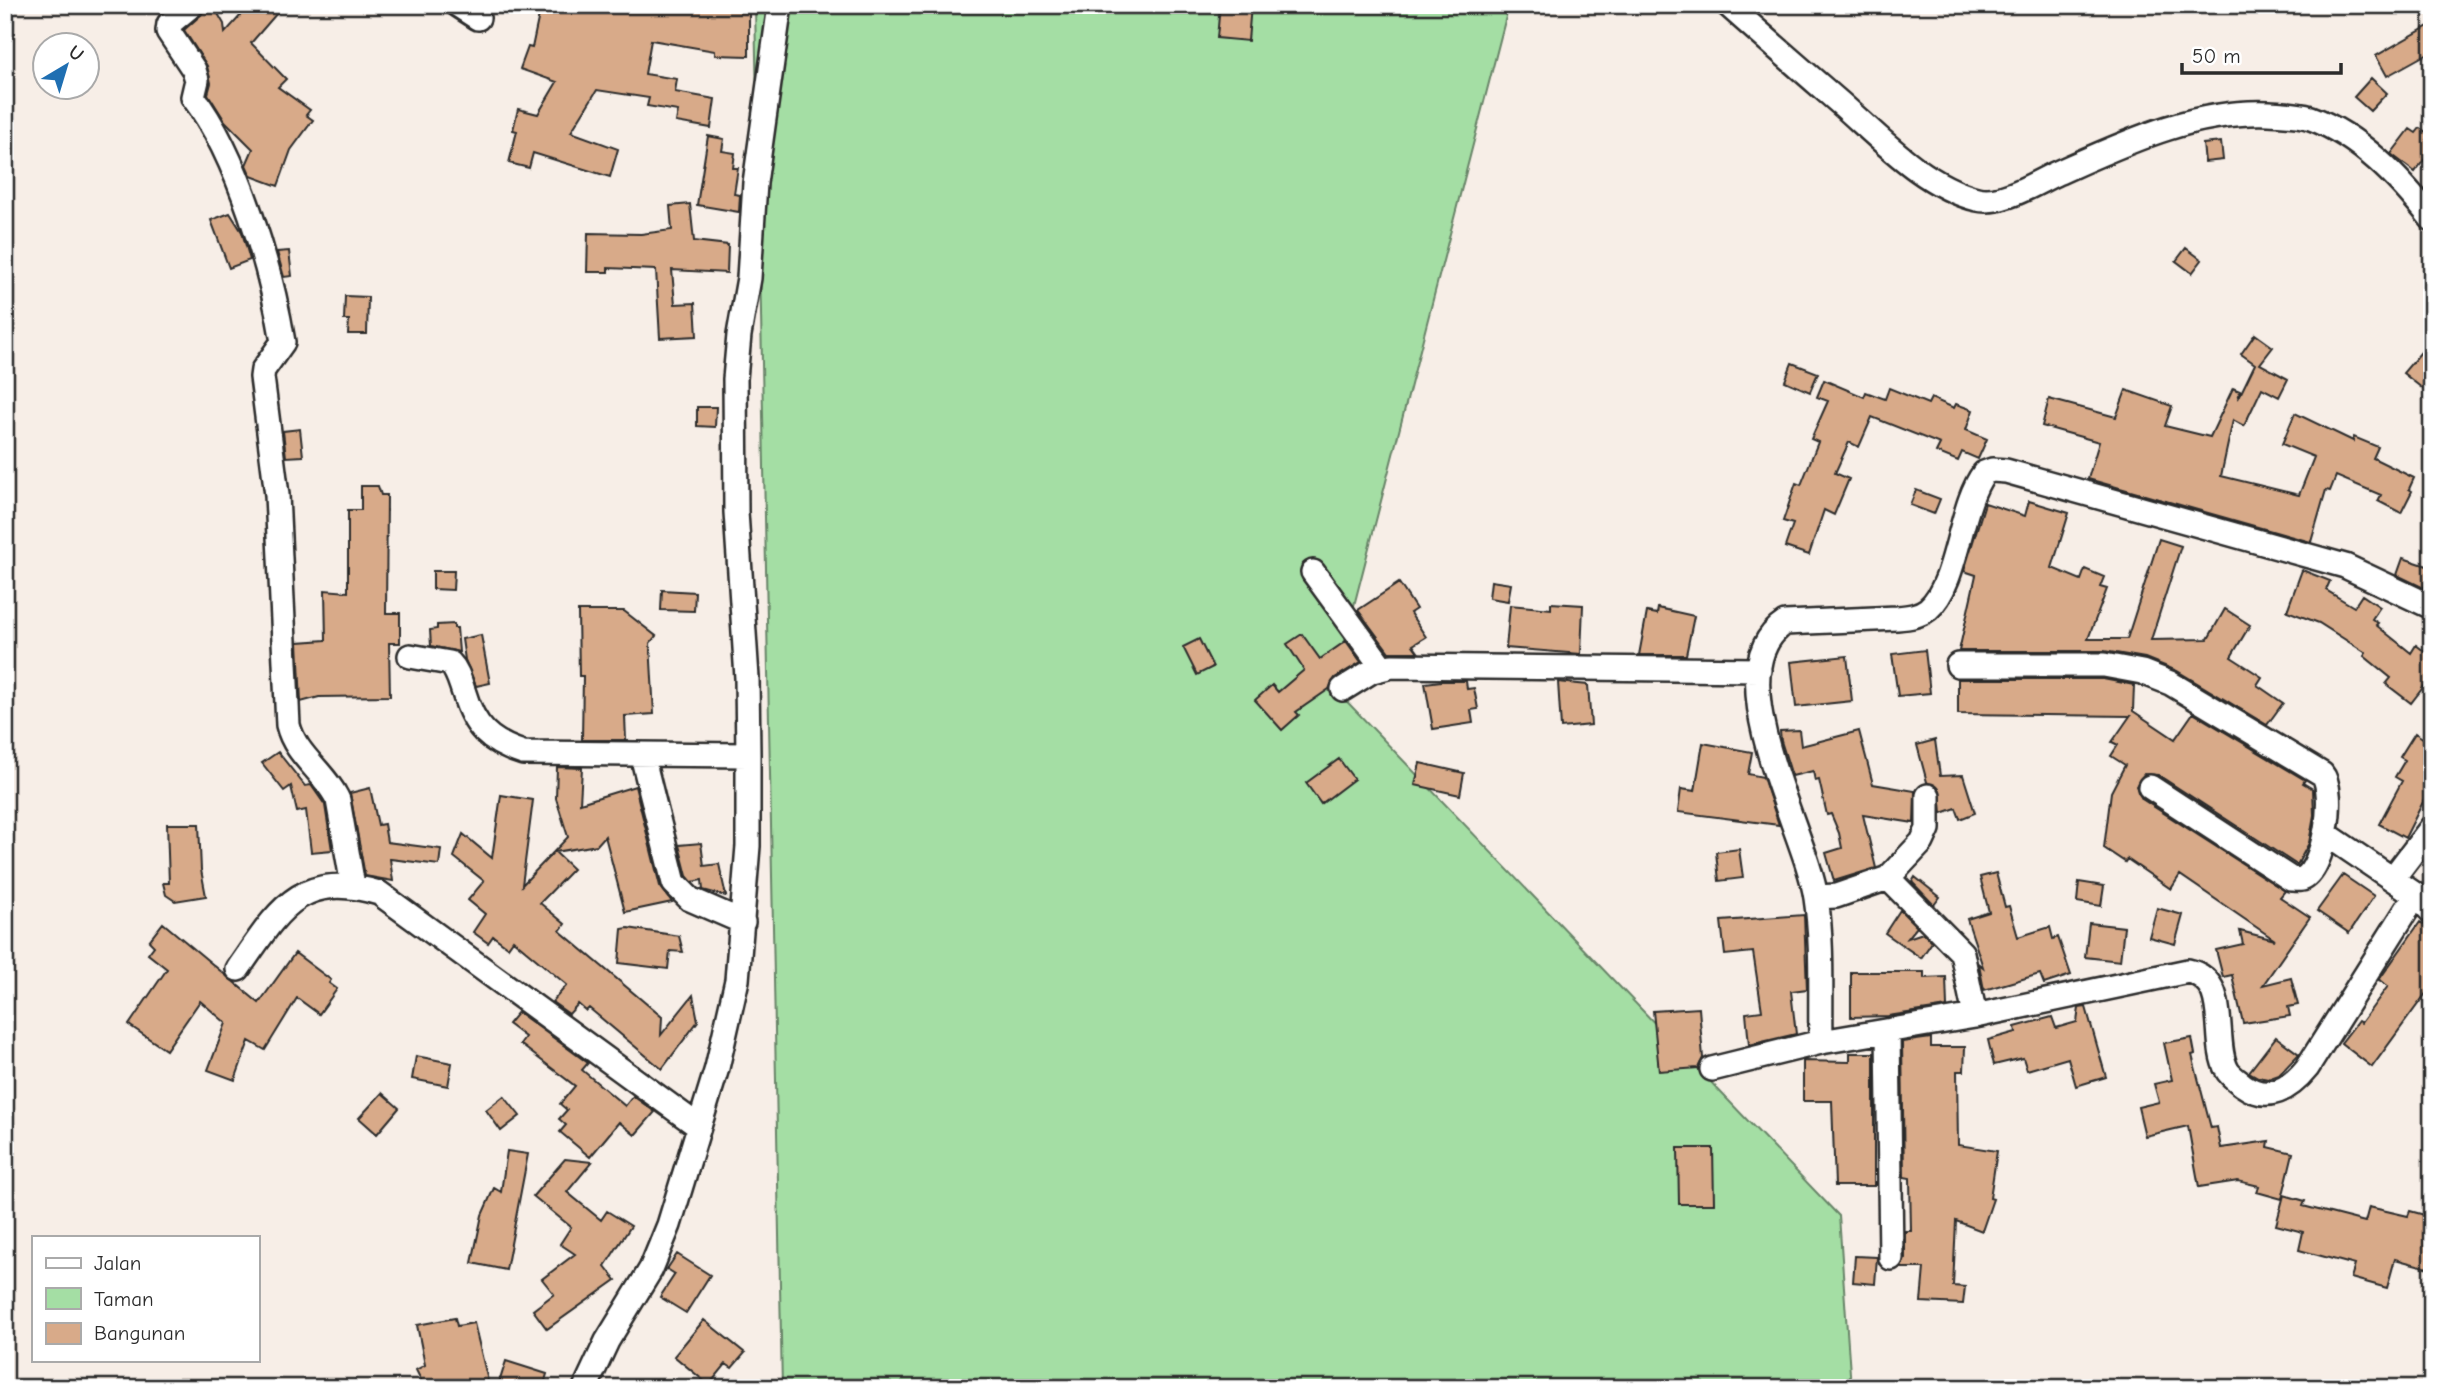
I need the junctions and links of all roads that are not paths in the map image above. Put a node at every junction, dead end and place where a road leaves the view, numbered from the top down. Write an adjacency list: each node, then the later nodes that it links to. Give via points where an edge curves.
1 (192, 5): 22 (street, via 169,24 168,31 194,70 193,97 225,145 271,283 283,342 262,377 277,495 288,725 294,743 338,800)
2 (458, 5): 5 (street)
3 (780, 5): 15 (street, via 755,183 749,278 735,379 736,512)
4 (1728, 5): 6 (street, via 1932,180 1981,200 2012,194 2146,134 2233,112 2281,114 2310,118 2353,141 2381,163)
5 (478, 18)
6 (2432, 219)
7 (1313, 572): 11 (street)
8 (2432, 607): 12 (street, via 2345,566 1992,470 1980,479 1941,590 1930,607 1916,616 1785,623 1764,646)
9 (411, 656): 14 (street, via 443,660 455,668 475,721 499,745 523,753)
10 (1958, 665): 19 (street, via 2104,665 2170,683 2322,774 2330,785)
11 (1382, 667): 12 (street); 13 (street)
12 (1759, 670): 24 (street, via 1762,727)
13 (1343, 689)
14 (642, 755): 15 (street); 26 (street, via 674,883 690,898)
15 (748, 755): 26 (street)
16 (2150, 787): 19 (street, via 2291,879 2301,880 2309,874)
17 (1928, 796): 20 (street, via 1928,830)
18 (2432, 827): 21 (street)
19 (2326, 834): 21 (street)
20 (1888, 878): 24 (street, via 1836,896); 28 (street, via 1962,953)
21 (2393, 878): 23 (street)
22 (353, 886): 27 (street, via 313,891 280,908); 32 (street, via 393,902)
23 (2416, 894): 25 (street); 28 (street, via 2307,1068 2295,1083 2275,1093 2247,1088 2226,1068 2216,1002 2211,987 2198,973 2188,971)
24 (1816, 897): 30 (street)
25 (2432, 912)
26 (743, 922): 32 (street, via 733,1012)
27 (238, 969)
28 (1975, 1016): 29 (street)
29 (1888, 1033): 30 (street); 33 (street)
30 (1821, 1042): 31 (street)
31 (1712, 1069)
32 (698, 1126): 34 (street, via 660,1250)
33 (1891, 1258)
34 (585, 1388)

